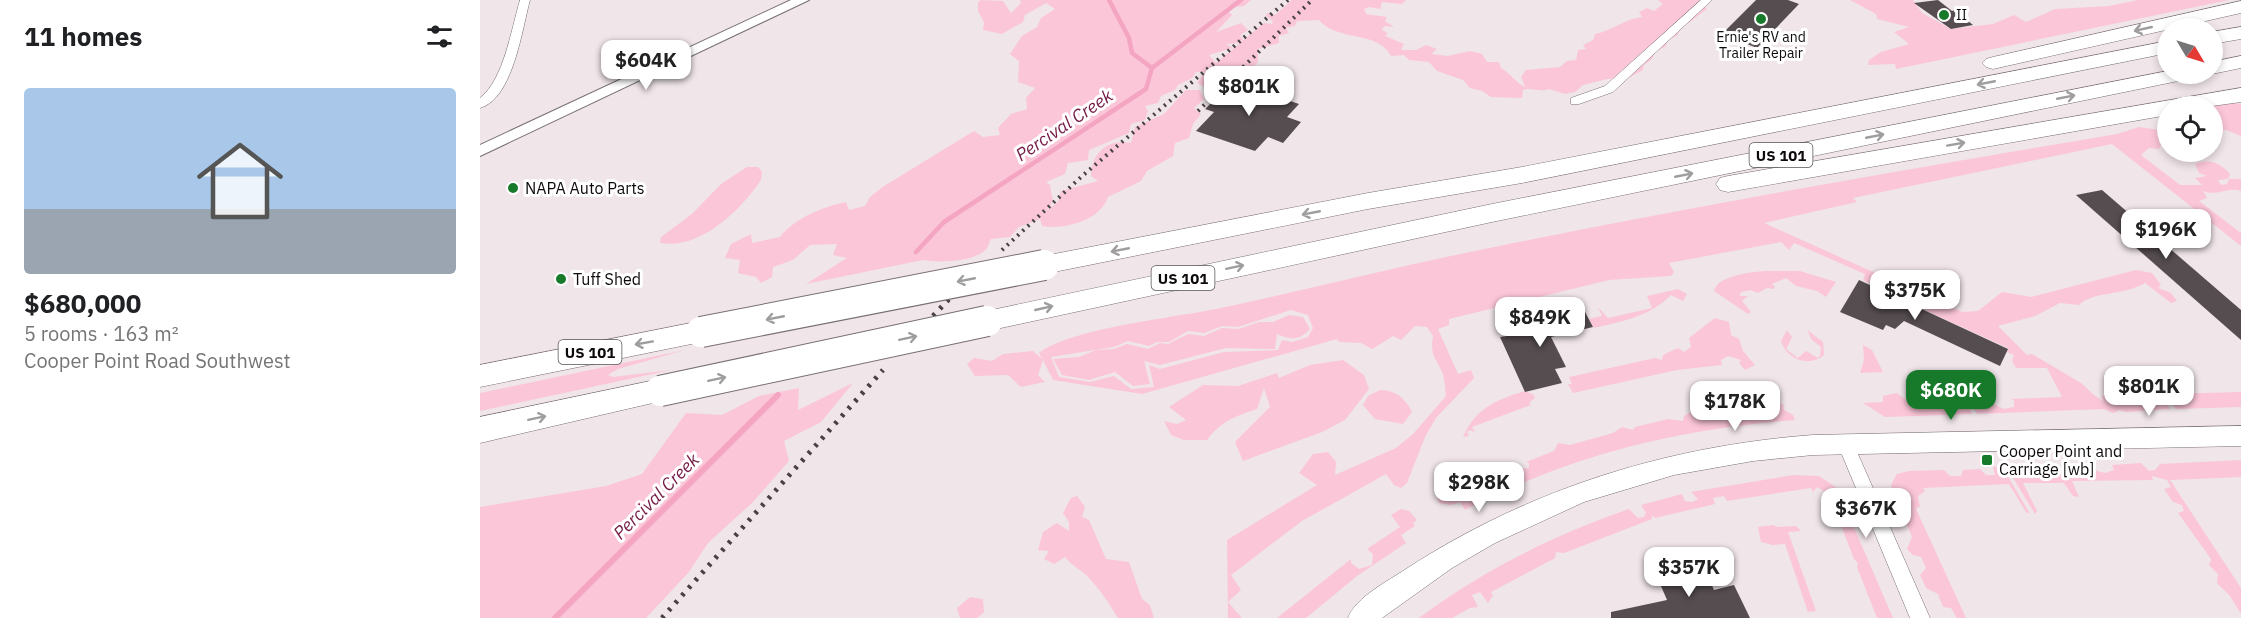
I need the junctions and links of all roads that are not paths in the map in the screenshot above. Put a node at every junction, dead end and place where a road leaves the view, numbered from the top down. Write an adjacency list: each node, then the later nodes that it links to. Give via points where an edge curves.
1 (525, 0): 14 (street, via 504,74 495,92)
2 (802, 0): 16 (street)
3 (1707, 0): 13 (street, via 1609,89)
4 (2241, 7): 17 (highway, one-way to 17, via 1866,92 1552,156)
5 (2241, 33): 6 (highway)
6 (2223, 36)
7 (2157, 49): 17 (highway, US 101, one-way to 17, via 1522,175)
8 (2241, 62): 9 (highway)
9 (2223, 66)
10 (2157, 79): 18 (highway, US 101, one-way to 10)
11 (2241, 95): 12 (highway)
12 (2223, 98)
13 (1575, 101)
14 (480, 104)
15 (2157, 110): 18 (highway, one-way to 15, via 1606,205)
16 (480, 151)
17 (1368, 201): 19 (highway, US 101, one-way to 19, bridge)
18 (1380, 237): 20 (highway, US 101, one-way to 18, bridge)
19 (480, 376)
20 (480, 430)
21 (2241, 436): 22 (main road)
22 (1846, 445): 23 (main road, via 1725,454 1672,464 1570,495 1466,546); 24 (street)
23 (1361, 618)
24 (1920, 618)

